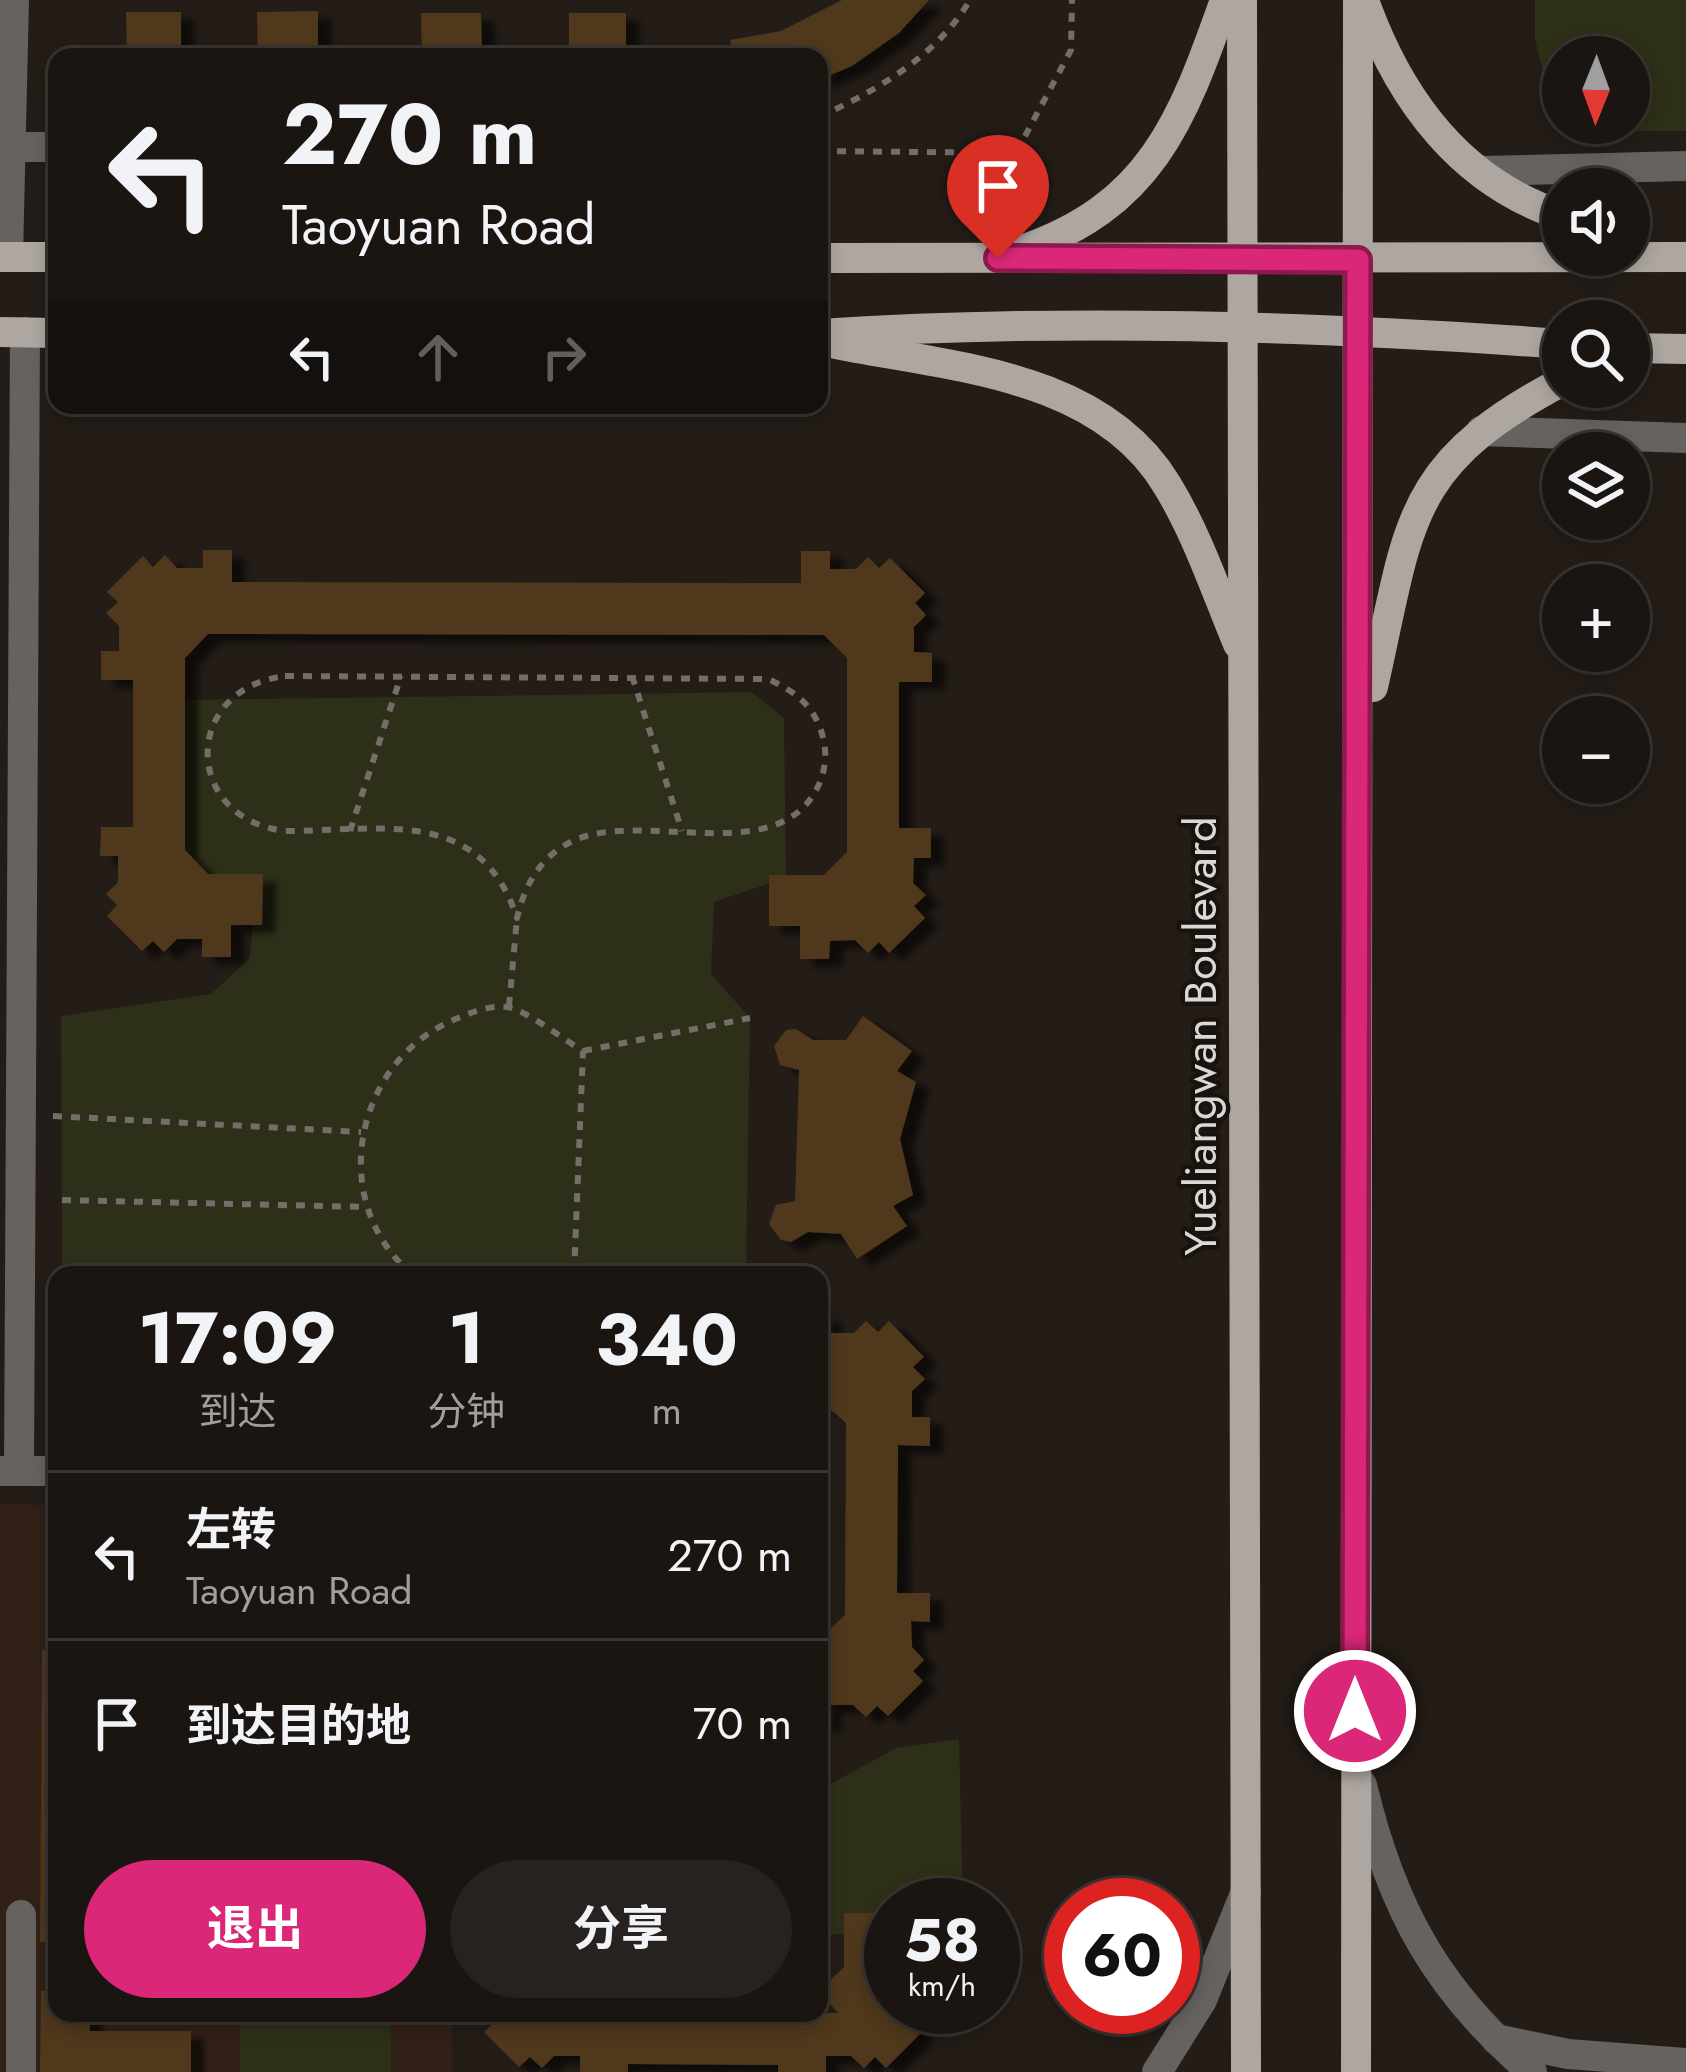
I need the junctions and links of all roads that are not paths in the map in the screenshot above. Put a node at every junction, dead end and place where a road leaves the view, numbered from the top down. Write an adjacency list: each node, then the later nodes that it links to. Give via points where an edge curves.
1 (14, 0): 5 (street)
2 (1225, 0): 15 (main road, via 1190,98 1156,160 1081,224)
3 (1242, 0): 16 (main road, Yueliangwan Boulevard)
4 (1361, 0): 8 (main road, via 1405,93 1436,136); 17 (main road)
5 (5, 147): 6 (street); 12 (street)
6 (48, 147)
7 (1686, 166): 8 (street)
8 (1480, 171): 9 (main road)
9 (1542, 205)
10 (1650, 244): 11 (main road)
11 (1686, 256): 17 (main road)
12 (4, 257): 13 (main road)
13 (48, 257)
14 (828, 258): 15 (main road)
15 (998, 258): 16 (main road)
16 (1241, 260): 17 (main road); 18 (main road, Yueliangwan Boulevard)
17 (1358, 260): 19 (main road)
18 (1241, 328): 19 (main road); 22 (main road, via 951,326); 30 (main road, Yueliangwan Boulevard)
19 (1359, 329): 24 (main road); 31 (main road)
20 (12, 332): 21 (main road); 32 (street, via 21,1116)
21 (48, 333)
22 (828, 336)
23 (828, 339): 30 (main road, via 1011,380 1101,415 1165,480)
24 (1542, 342)
25 (1650, 348): 26 (main road)
26 (1686, 349)
27 (1542, 394): 28 (main road)
28 (1481, 431): 29 (street); 31 (main road, via 1438,471 1416,513)
29 (1686, 438)
30 (1244, 658): 35 (main road, Yueliangwan Boulevard)
31 (1360, 739): 34 (main road)
32 (10, 1471): 33 (street)
33 (48, 1471)
34 (1355, 1757): 37 (street, via 1395,1895 1456,1999); 42 (main road)
35 (1248, 1885): 40 (street, via 1202,2000); 41 (main road, Yueliangwan Boulevard)
36 (21, 1916): 39 (street)
37 (1492, 2038): 38 (street, via 1584,2056); 43 (street)
38 (1686, 2062)
39 (21, 2072)
40 (1157, 2072)
41 (1246, 2072)
42 (1356, 2072)
43 (1532, 2072)

